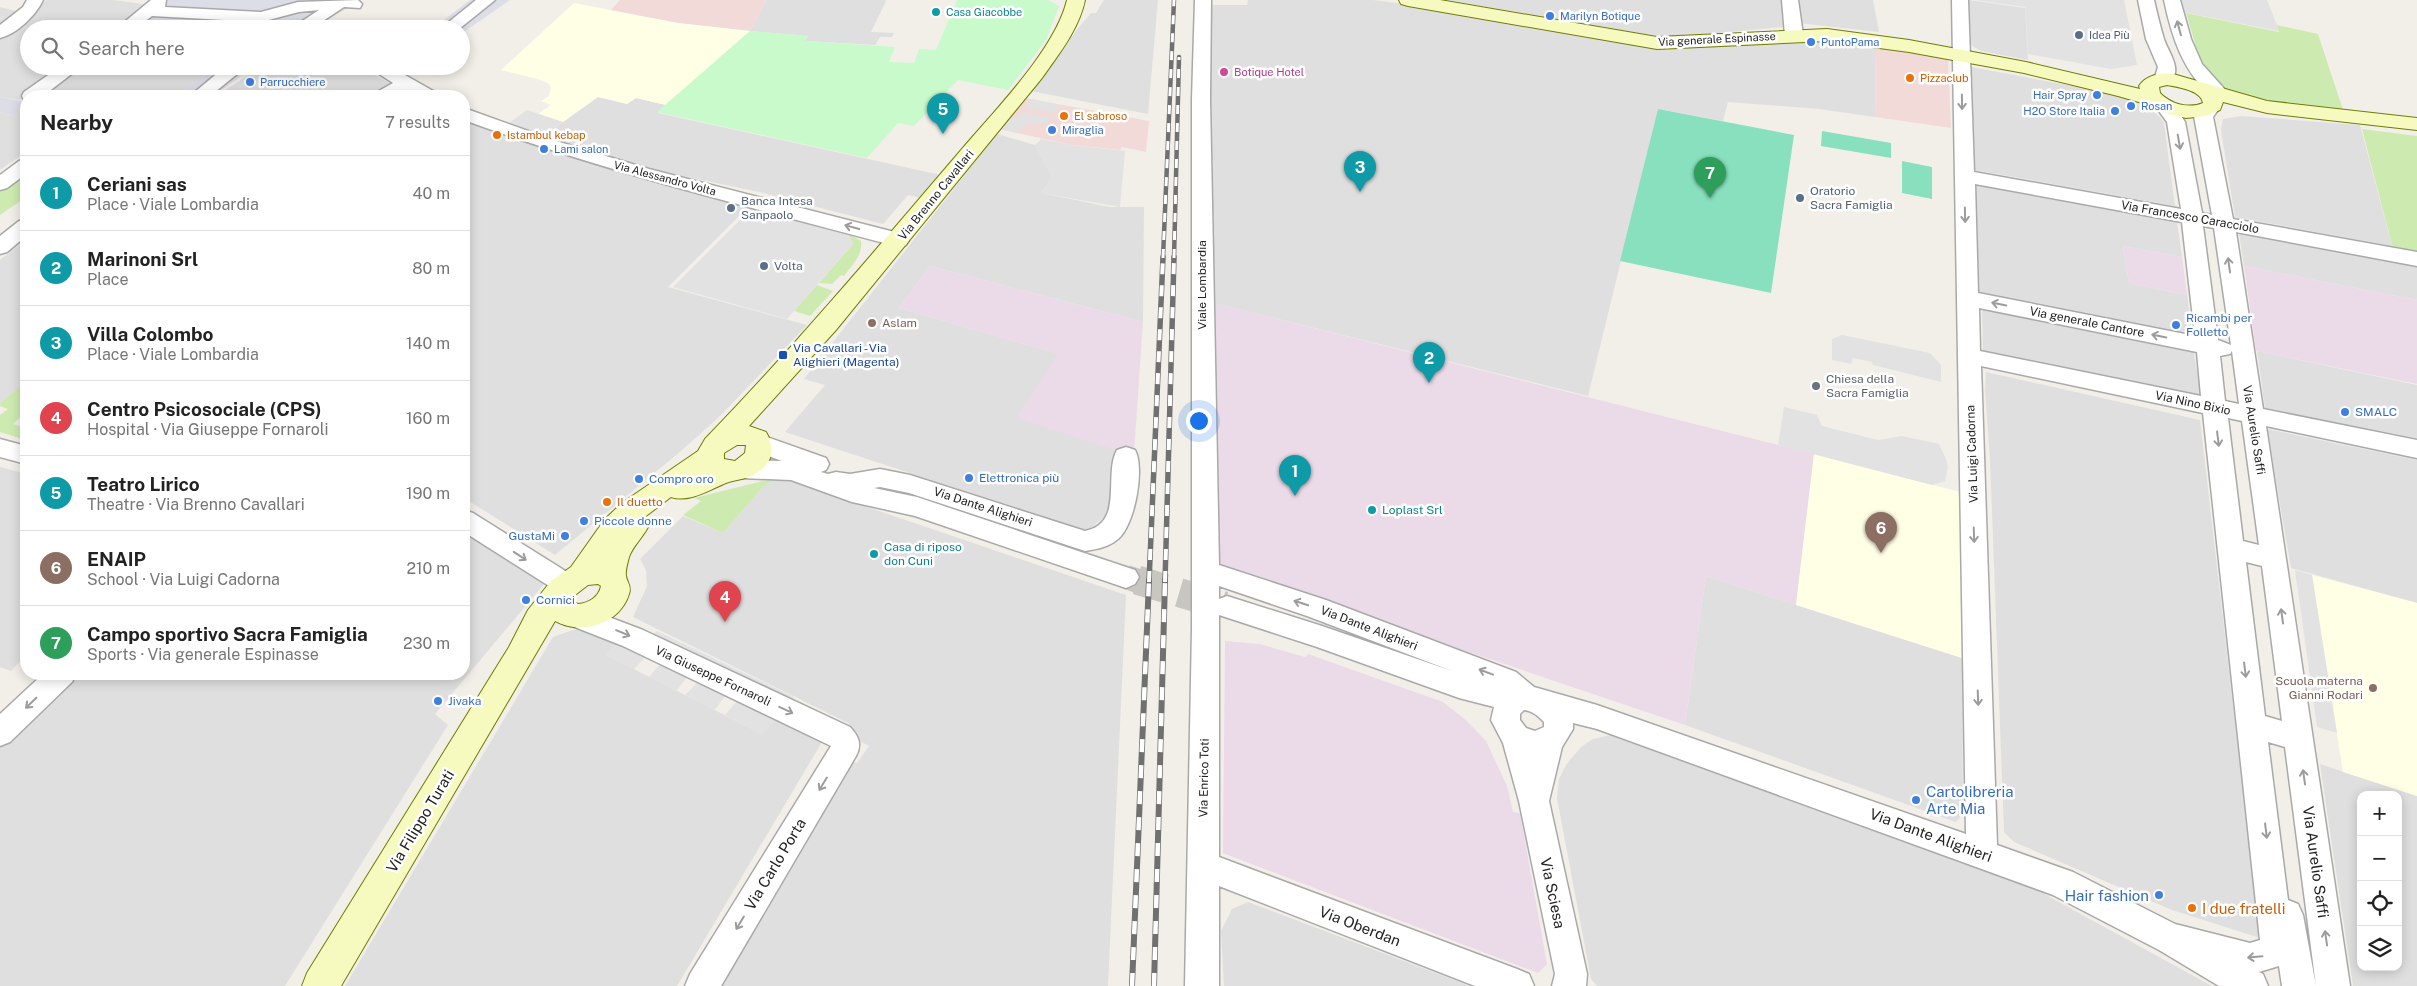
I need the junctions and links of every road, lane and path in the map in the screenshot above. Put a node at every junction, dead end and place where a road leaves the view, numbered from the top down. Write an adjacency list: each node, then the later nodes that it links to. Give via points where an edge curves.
1 (35, 0): 17 (street, via 30,10)
2 (487, 0): 16 (street)
3 (1076, 0): 44 (street, Via Brenno Cavallari, via 1074,11 1038,71)
4 (1203, 0): 68 (street, Viale Lombardia)
5 (1408, 0): 18 (street, Via generale Espinasse, via 1657,43)
6 (1790, 0): 18 (street)
7 (1960, 0): 19 (street, Via Luigi Cadorna)
8 (2146, 0): 11 (street); 26 (street, via 2155,39)
9 (152, 1): 12 (street); 13 (street, via 154,11)
10 (349, 2): 14 (street, via 298,7); 15 (street)
11 (2172, 2): 20 (street, one-way to 11)
12 (133, 20)
13 (222, 20)
14 (277, 20)
15 (315, 20)
16 (460, 20)
17 (0, 33)
18 (1794, 35): 19 (street, Via generale Espinasse, via 1868,39)
19 (1961, 56): 21 (street, Via generale Espinasse); 38 (street, Via Luigi Cadorna, one-way to 38)
20 (2187, 56): 27 (street, via 2183,65); 33 (street)
21 (2026, 68): 26 (street, Via generale Espinasse); 32 (street, Via generale Espinasse, via 2116,88)
22 (61, 75): 28 (street)
23 (227, 75): 29 (street)
24 (393, 75): 30 (street, via 395,88)
25 (395, 75): 31 (street)
26 (2150, 80): 27 (street, Via generale Espinasse, via 2176,80); 32 (street, via 2151,96)
27 (2195, 86): 33 (street, Via generale Espinasse)
28 (38, 90)
29 (208, 90)
30 (392, 90)
31 (418, 90)
32 (2157, 101): 33 (street, Via generale Espinasse, via 2184,112); 37 (street, one-way to 37, via 2166,107 2176,122)
33 (2214, 102): 35 (street, Via generale Espinasse, via 2238,109); 39 (street, Via Aurelio Saffi, via 2203,116)
34 (470, 116): 44 (street, Via Alessandro Volta, one-way to 34, via 642,172 549,145)
35 (2417, 124)
36 (20, 169): 40 (street)
37 (2184, 170): 39 (street); 41 (street)
38 (1964, 176): 41 (street, Via Francesco Caracciolo); 48 (street, Via Luigi Cadorna, one-way to 48)
39 (2214, 176): 42 (street, Via Aurelio Saffi)
40 (0, 184)
41 (2192, 217): 42 (street, Via Francesco Caracciolo); 47 (street)
42 (2224, 223): 46 (street, Via Francesco Caracciolo); 49 (street, Via Aurelio Saffi, one-way to 42)
43 (14, 230): 45 (street)
44 (899, 240): 53 (street, Via Brenno Cavallari)
45 (0, 247)
46 (2417, 259)
47 (2200, 294): 49 (street); 50 (street)
48 (1967, 298): 50 (street, Via generale Cantore, one-way to 48); 52 (street, Via Luigi Cadorna)
49 (2235, 302): 51 (street, Via Aurelio Saffi)
50 (2206, 346): 51 (street, Via generale Cantore); 54 (street)
51 (2242, 353): 55 (street, Via Aurelio Saffi)
52 (1969, 356): 54 (street, Via Nino Bixio); 84 (street, Via Luigi Cadorna, one-way to 84)
53 (779, 379): 56 (street, Via Brenno Cavallari, via 763,411); 61 (street, Via Brenno Cavallari)
54 (2214, 407): 55 (street, Via Nino Bixio); 66 (street, one-way to 66)
55 (2252, 415): 58 (street, Via Nino Bixio); 67 (street, Via Aurelio Saffi)
56 (759, 442): 61 (street, Via Brenno Cavallari, via 758,457 751,464); 61 (street, via 748,435 735,435); 63 (street, Via Dante Alighieri)
57 (0, 448): 59 (street)
58 (2417, 449)
59 (20, 453)
60 (1126, 456): 63 (street, Via Dante Alighieri, via 1119,521 1106,536 1097,540 1085,541 910,484 880,478)
61 (724, 460): 62 (street, Via Dante Alighieri, via 786,470); 69 (street, via 638,521 616,552); 71 (street, Via Filippo Turati, via 632,511 615,528)
62 (816, 480): 63 (street, Via Dante Alighieri, via 850,483); 64 (street, Via Dante Alighieri, via 852,493)
63 (863, 480): 64 (street, Via Dante Alighieri)
64 (917, 507): 70 (street, Via Dante Alighieri)
65 (470, 524): 71 (street, Via Giuseppe Fornaroli, one-way to 71)
66 (2230, 548): 67 (street); 77 (street, one-way to 77)
67 (2274, 559): 81 (street, Via Aurelio Saffi, one-way to 67)
68 (1204, 571): 75 (street, Via Dante Alighieri, one-way to 68, via 1506,680 1316,608); 85 (street, Via Enrico Toti)
69 (611, 577): 71 (street, via 598,572); 71 (street, via 616,588 610,602 595,613)
70 (1126, 577)
71 (571, 597): 82 (street, Via Giuseppe Fornaroli, one-way to 82, via 633,638 840,736); 88 (street, Via Filippo Turati, via 520,656)
72 (1227, 607): 74 (street, Via Dante Alighieri, via 1322,636)
73 (56, 680): 79 (street, one-way to 79)
74 (1459, 686): 75 (street, Via Dante Alighieri); 78 (street, Via Dante Alighieri)
75 (1528, 700): 76 (street, Via Dante Alighieri); 78 (street, via 1511,704 1505,714); 80 (street, Via Dante Alighieri, via 1550,707 1558,721)
76 (1597, 717): 80 (street, Via Dante Alighieri); 84 (street, Via Dante Alighieri)
77 (2252, 725): 81 (street); 86 (street, one-way to 86)
78 (1512, 732): 80 (street, Via Dante Alighieri, via 1533,744); 83 (street, Via Sciesa)
79 (0, 733)
80 (1552, 738): 83 (street, Via Sciesa)
81 (2298, 738): 95 (street, Via Aurelio Saffi, one-way to 81)
82 (845, 742): 89 (street, Via Carlo Porta, one-way to 89, via 846,748)
83 (1534, 801): 92 (street, Via Sciesa, via 1571,974)
84 (1982, 853): 87 (street, Via Dante Alighieri, via 2062,883)
85 (1202, 865): 90 (street, Via Enrico Toti); 91 (street, Via Oberdan)
86 (2270, 871): 87 (street, one-way to 87, via 2276,931 2273,952 2250,959); 94 (street, via 2285,905)
87 (2170, 940): 93 (street, Via Dante Alighieri)
88 (320, 986)
89 (702, 986)
90 (1202, 986)
91 (1517, 986)
92 (1569, 986)
93 (2251, 986)
94 (2299, 986)
95 (2332, 986)

